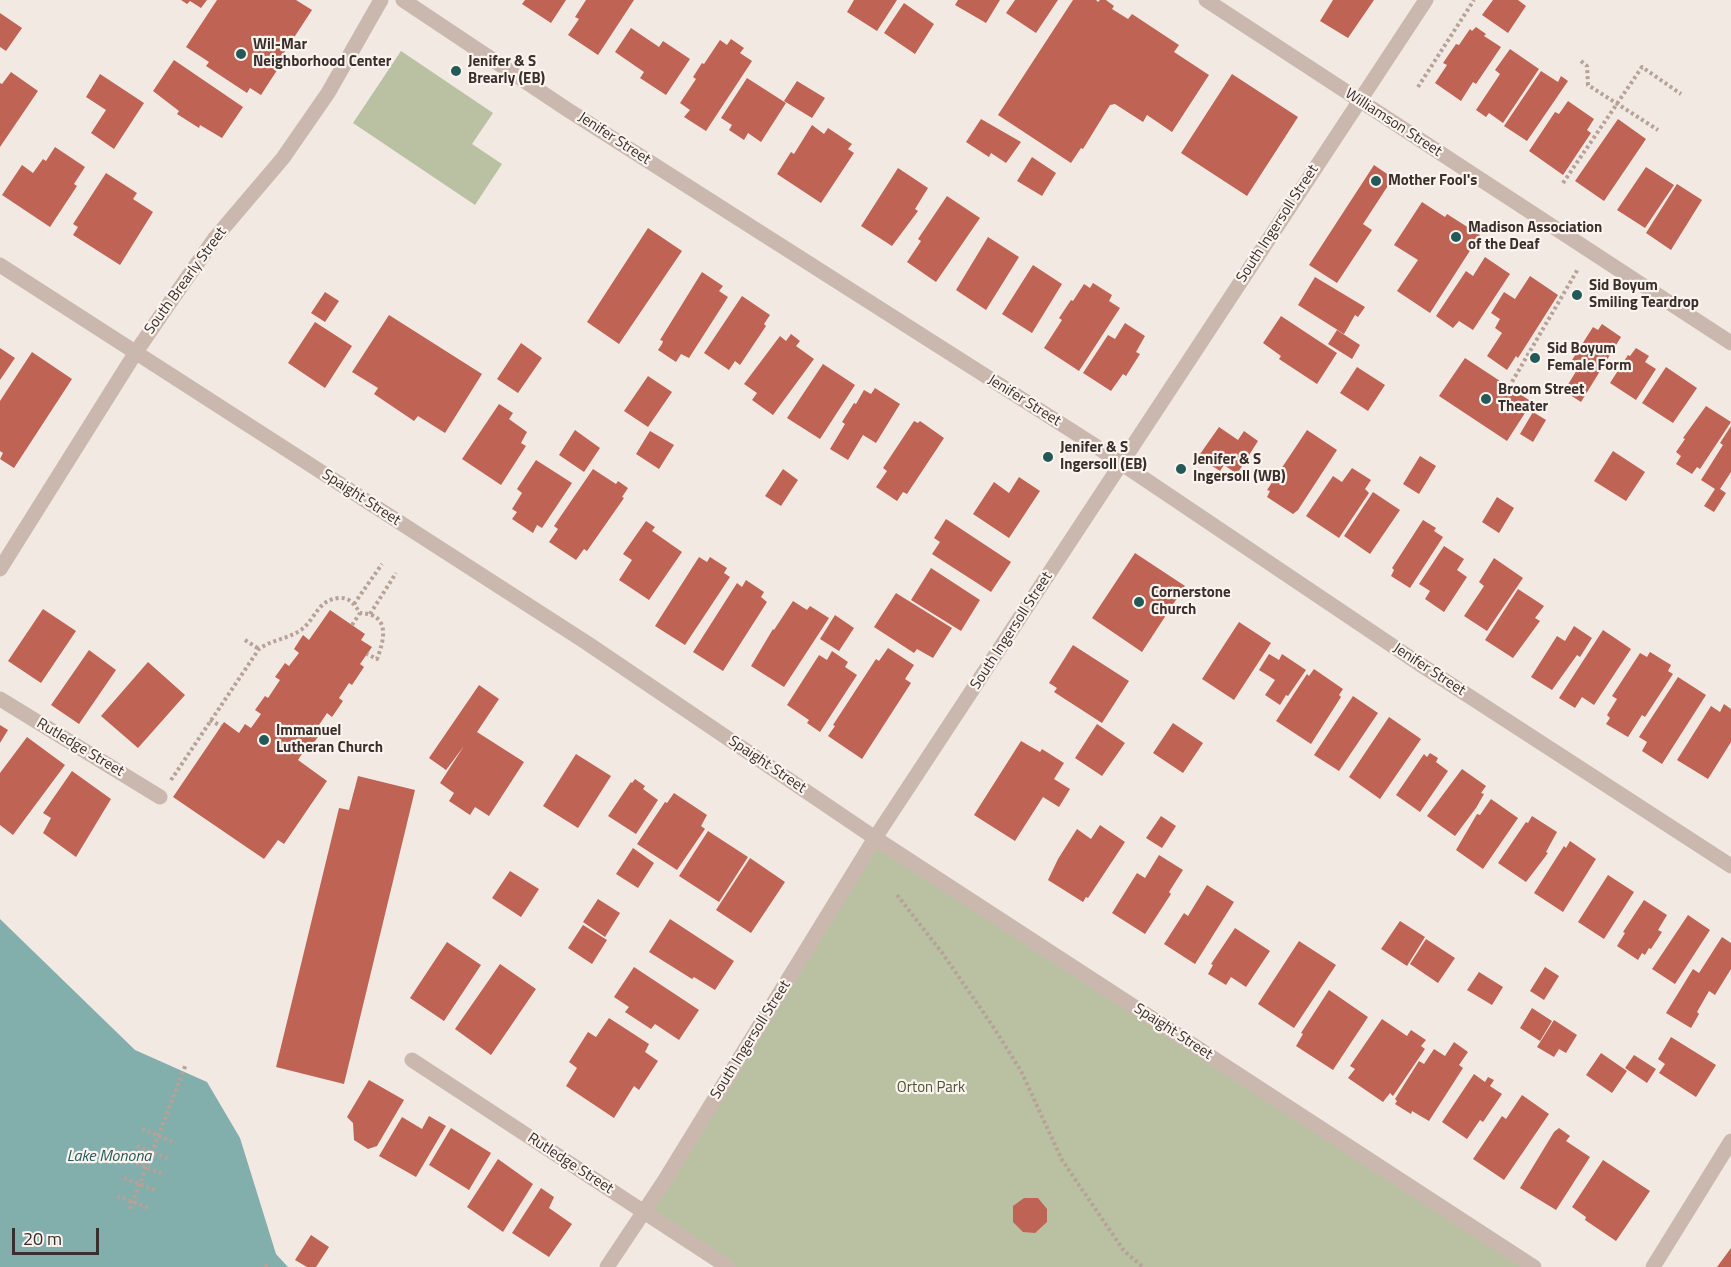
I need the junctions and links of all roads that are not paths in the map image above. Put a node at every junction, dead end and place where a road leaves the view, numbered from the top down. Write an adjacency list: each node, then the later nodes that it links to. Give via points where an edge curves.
1 (381, 0): 8 (street, South Brearly Street, via 309,121 215,238)
2 (403, 0): 9 (street, Jenifer Street)
3 (1206, 0): 5 (street, Williamson Street)
4 (1426, 0): 5 (street, South Ingersoll Street)
5 (1359, 102): 7 (street, Williamson Street); 9 (street, South Ingersoll Street)
6 (0, 265): 8 (street, Spaight Street)
7 (1731, 343)
8 (136, 352): 10 (street, South Brearly Street); 13 (street, Spaight Street, via 587,643)
9 (1121, 464): 13 (street, South Ingersoll Street); 14 (street, Jenifer Street)
10 (0, 569)
11 (0, 699): 12 (street, Rutledge Street)
12 (160, 797)
13 (875, 838): 17 (street, South Ingersoll Street); 20 (street, Spaight Street)
14 (1731, 866)
15 (412, 1060): 17 (street, Rutledge Street)
16 (1731, 1141): 21 (street)
17 (644, 1212): 18 (street, South Ingersoll Street); 19 (street, Rutledge Street)
18 (607, 1267)
19 (728, 1267)
20 (1533, 1267)
21 (1653, 1267)

